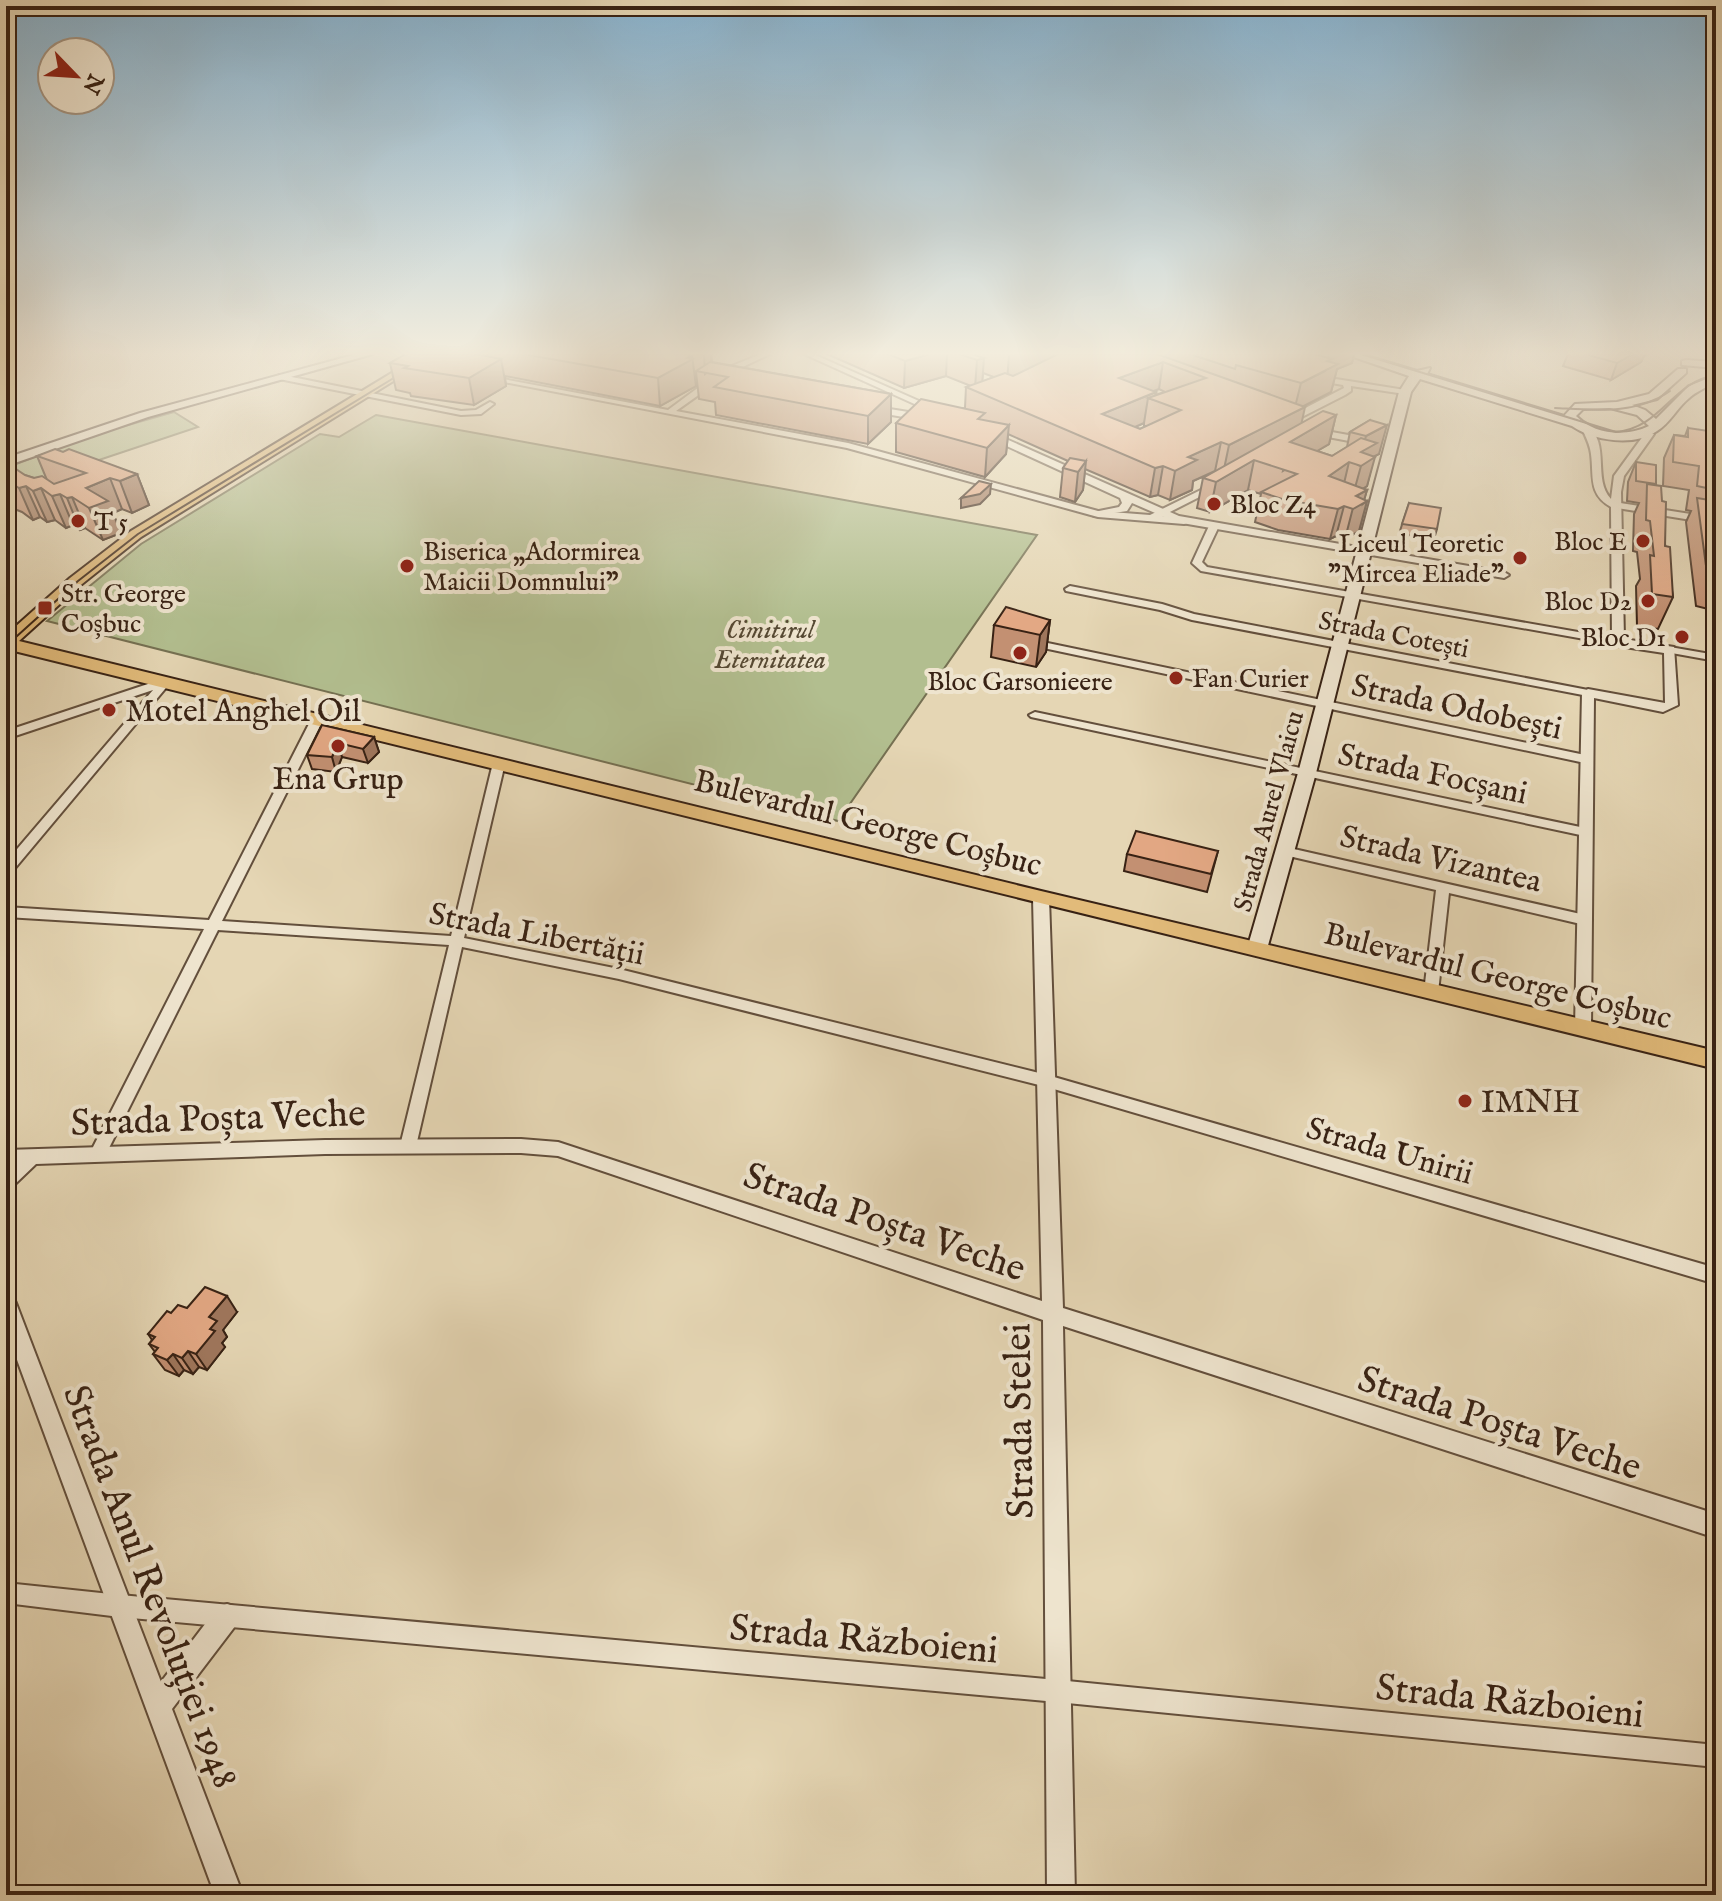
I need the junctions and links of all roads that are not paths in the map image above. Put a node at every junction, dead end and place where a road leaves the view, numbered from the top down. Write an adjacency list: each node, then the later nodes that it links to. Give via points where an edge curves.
1 (60, 443): 9 (main road)
2 (285, 443): 23 (main road, via 136,534)
3 (831, 443): 14 (street)
4 (1006, 443): 11 (street)
5 (1376, 443): 8 (street)
6 (1590, 443): 12 (street, via 1596,454 1598,491)
7 (1643, 443): 12 (street, via 1619,476)
8 (1390, 445): 19 (main road, Strada Aurel Vlaicu)
9 (6, 462)
10 (1220, 484): 13 (street)
11 (1125, 497): 13 (street); 14 (street, via 1123,509)
12 (1614, 505): 17 (street); 24 (street)
13 (1168, 511): 15 (street); 16 (street)
14 (1098, 514): 15 (street)
15 (1147, 520): 16 (street)
16 (1184, 521): 18 (street)
17 (1716, 521)
18 (1214, 526): 19 (street); 22 (street, via 1197,563 1200,567)
19 (1363, 551): 20 (street); 22 (main road, Strada Aurel Vlaicu)
20 (1504, 575)
21 (1070, 589): 27 (street, Strada Cotești)
22 (1351, 595): 24 (street); 27 (main road, Strada Aurel Vlaicu)
23 (29, 623): 25 (main road); 29 (main road, via 28,639)
24 (1618, 642): 28 (street)
25 (6, 643): 29 (main road)
26 (1038, 644): 33 (street, Strada Odobești)
27 (1339, 646): 32 (street, Strada Cotești); 33 (main road, Strada Aurel Vlaicu)
28 (1670, 650): 30 (street); 32 (street, via 1670,708)
29 (41, 651): 31 (main road, Bulevardul George Coșbuc)
30 (1716, 658)
31 (166, 681): 35 (main road, Bulevardul George Coșbuc); 36 (street); 42 (street)
32 (1588, 693): 37 (street)
33 (1323, 705): 37 (street, Strada Odobești); 39 (main road, Strada Aurel Vlaicu)
34 (1035, 715): 39 (street, Strada Focșani)
35 (318, 718): 38 (main road, Bulevardul George Coșbuc); 47 (street)
36 (6, 735)
37 (1585, 759): 40 (street)
38 (499, 763): 44 (main road, Bulevardul George Coșbuc); 48 (street)
39 (1307, 773): 40 (street, Strada Focșani); 41 (main road, Strada Aurel Vlaicu)
40 (1585, 832): 46 (street)
41 (1285, 851): 43 (street, Strada Vizantea); 49 (main road, Strada Aurel Vlaicu)
42 (6, 870)
43 (1443, 888): 46 (street, Strada Vizantea); 50 (street)
44 (1041, 898): 49 (main road, Bulevardul George Coșbuc); 53 (street, Strada Stelei)
45 (6, 912): 47 (street, Strada Libertății)
46 (1585, 920): 51 (street)
47 (211, 925): 48 (street, Strada Libertății); 55 (street)
48 (457, 941): 53 (street, Strada Libertății, via 619,974); 54 (street)
49 (1257, 949): 50 (main road, Bulevardul George Coșbuc)
50 (1431, 992): 51 (main road, Bulevardul George Coșbuc)
51 (1583, 1028): 52 (main road, Bulevardul George Coșbuc)
52 (1716, 1060)
53 (1047, 1081): 59 (street, Strada Unirii); 61 (street, Strada Stelei)
54 (408, 1146): 55 (street, Strada Poșta Veche); 61 (street, Strada Poșta Veche, via 558,1149)
55 (98, 1153): 57 (street, Strada Poșta Veche)
56 (6, 1157): 57 (street, Strada Poșta Veche)
57 (31, 1157): 58 (street)
58 (6, 1181)
59 (1716, 1276)
60 (6, 1303): 64 (street, Strada Anul Revoluției 1948)
61 (1053, 1314): 62 (street, Strada Poșta Veche); 66 (street, Strada Stelei)
62 (1716, 1526)
63 (6, 1593): 64 (street, Strada Războieni)
64 (120, 1606): 65 (street, Strada Războieni); 67 (street, Strada Anul Revoluției 1948)
65 (227, 1616): 66 (street, Strada Războieni); 67 (street)
66 (1057, 1691): 68 (street, Strada Războieni); 70 (street, Strada Stelei)
67 (158, 1706): 69 (street, Strada Anul Revoluției 1948)
68 (1716, 1756)
69 (229, 1895)
70 (1061, 1895)

